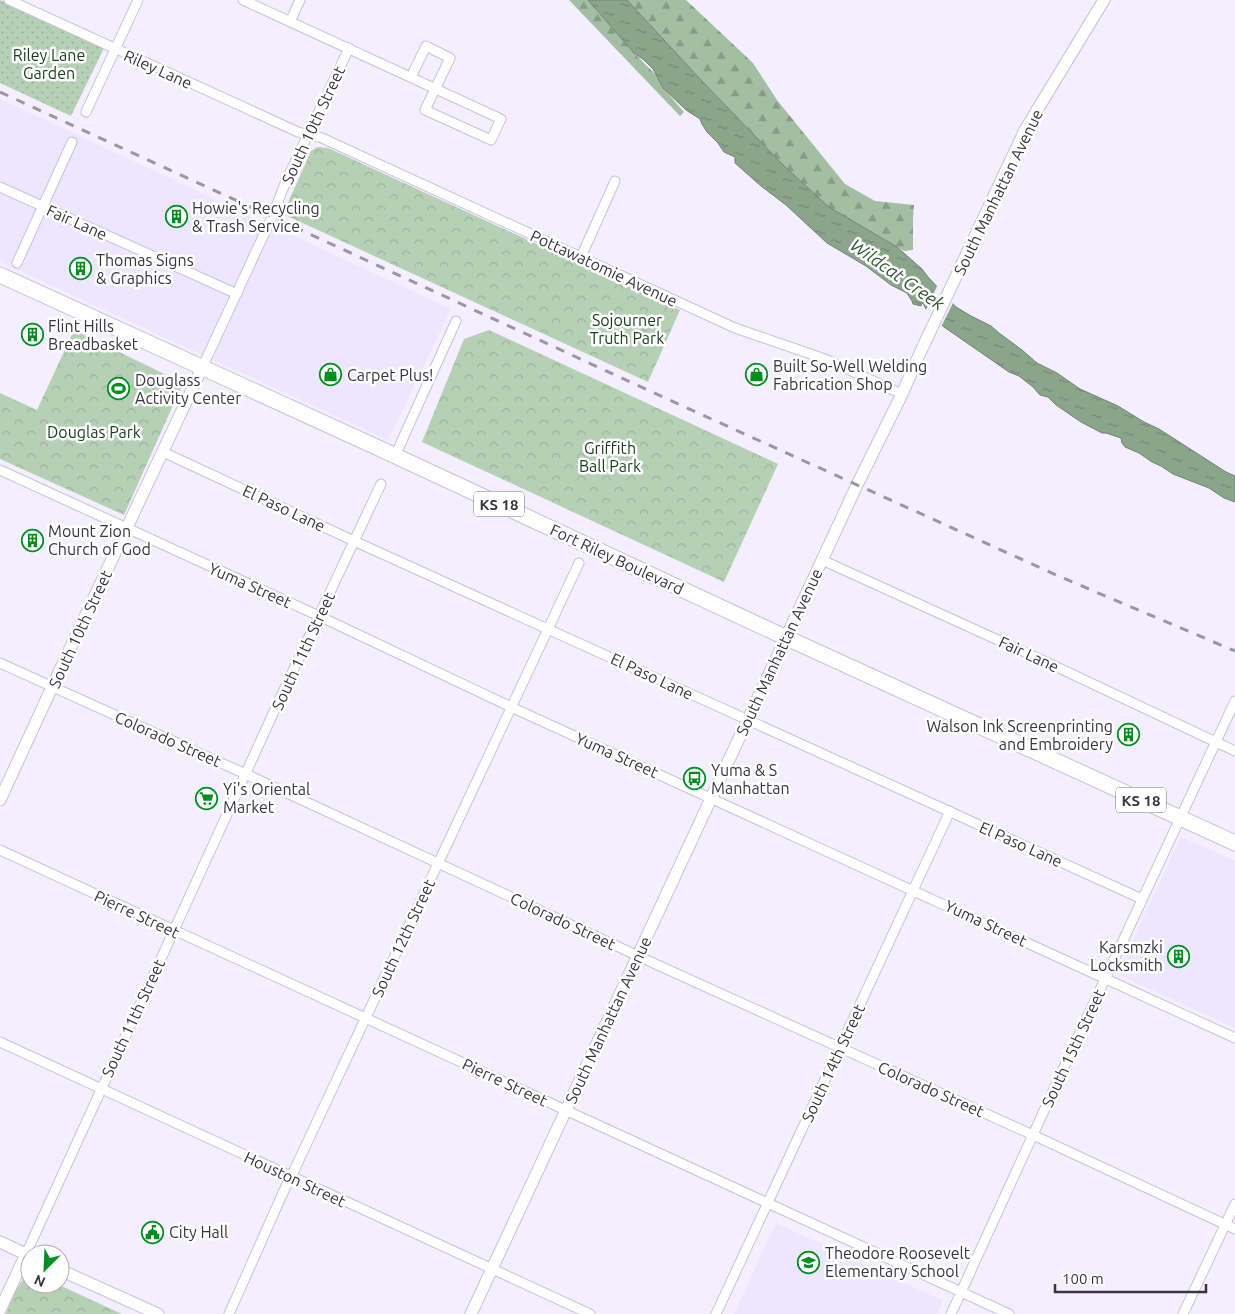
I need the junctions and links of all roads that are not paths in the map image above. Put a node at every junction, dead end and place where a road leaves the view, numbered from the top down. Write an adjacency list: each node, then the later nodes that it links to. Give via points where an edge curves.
1 (9, 0): 8 (street, Riley Lane)
2 (138, 0): 8 (street)
3 (243, 0): 6 (street)
4 (300, 0): 6 (street)
5 (1104, 0): 23 (street, South Manhattan Avenue, via 1025,130)
6 (290, 22): 7 (street)
7 (348, 48): 9 (street); 12 (street, South 10th Street)
8 (115, 49): 11 (street); 12 (street, Riley Lane)
9 (411, 77): 10 (street); 10 (street, via 426,46 450,58)
10 (436, 88): 10 (street, via 502,119 491,140 426,110)
11 (86, 112)
12 (309, 135): 17 (street, Pottawatomie Avenue, via 322,138); 20 (street, South 10th Street)
13 (72, 142): 16 (street)
14 (615, 181): 17 (street)
15 (0, 186): 16 (street, Fair Lane)
16 (43, 206): 18 (street); 20 (street, Fair Lane)
17 (581, 257): 23 (street, Pottawatomie Avenue, via 735,328 825,359)
18 (17, 263)
19 (0, 275): 22 (highway, Fort Riley Boulevard / KS 18)
20 (237, 294): 22 (street, South 10th Street)
21 (456, 321): 25 (street)
22 (202, 368): 24 (street, South 10th Street); 25 (highway, Fort Riley Boulevard / KS 18)
23 (902, 394): 30 (street, South Manhattan Avenue)
24 (163, 452): 28 (street, South 10th Street); 29 (street, El Paso Lane)
25 (395, 456): 34 (highway, Fort Riley Boulevard / KS 18)
26 (0, 470): 28 (street, Yuma Street)
27 (381, 484): 29 (street, South 11th Street)
28 (127, 529): 32 (street, Yuma Street); 36 (street, South 10th Street)
29 (354, 541): 32 (street, South 11th Street); 33 (street, El Paso Lane)
30 (822, 560): 34 (street, South Manhattan Avenue); 40 (street, Fair Lane)
31 (579, 563): 33 (street, South 12th Street)
32 (319, 616): 38 (street, Yuma Street); 42 (street, South 11th Street)
33 (548, 628): 38 (street, South 12th Street); 39 (street, El Paso Lane)
34 (786, 637): 39 (street, South Manhattan Avenue); 46 (highway, Fort Riley Boulevard / KS 18)
35 (0, 662): 36 (street, Colorado Street)
36 (52, 687): 42 (street, Colorado Street); 44 (street, South 10th Street)
37 (1235, 701): 40 (street, South 15th Street)
38 (511, 706): 43 (street, Yuma Street); 49 (street, South 12th Street)
39 (748, 720): 43 (street, South Manhattan Avenue); 45 (street, El Paso Lane)
40 (1216, 742): 41 (street, Fair Lane); 46 (street, South 15th Street)
41 (1235, 751)
42 (246, 774): 49 (street, Colorado Street); 52 (street, South 11th Street)
43 (712, 798): 50 (street, Yuma Street); 53 (street, South Manhattan Avenue)
44 (0, 800)
45 (950, 812): 50 (street, South 14th Street); 51 (street, El Paso Lane)
46 (1181, 818): 47 (highway, Fort Riley Boulevard / KS 18); 51 (street, South 15th Street)
47 (1235, 843)
48 (0, 850): 52 (street, Pierre Street)
49 (438, 863): 53 (street, Colorado Street); 55 (street, South 12th Street)
50 (913, 890): 54 (street, Yuma Street); 58 (street, South 14th Street)
51 (1142, 899): 54 (street, South 15th Street)
52 (174, 931): 55 (street, Pierre Street); 59 (street, South 11th Street)
53 (638, 956): 58 (street, Colorado Street); 60 (street, South Manhattan Avenue)
54 (1106, 979): 56 (street, Yuma Street); 61 (street, South 15th Street)
55 (366, 1019): 60 (street, Pierre Street); 62 (street, South 12th Street)
56 (1235, 1038)
57 (0, 1042): 59 (street, Houston Street)
58 (840, 1048): 61 (street, Colorado Street); 63 (street, South 14th Street)
59 (101, 1089): 62 (street, Houston Street); 68 (street, South 11th Street)
60 (566, 1110): 63 (street, Pierre Street); 70 (street, South Manhattan Avenue)
61 (1033, 1135): 65 (street, Colorado Street); 73 (street, South 15th Street)
62 (291, 1177): 70 (street, Houston Street); 76 (street, South 12th Street)
63 (767, 1203): 73 (street, Pierre Street); 79 (street, South 14th Street)
64 (1235, 1204): 65 (street)
65 (1225, 1225): 66 (street, Colorado Street); 82 (street)
66 (1235, 1229)
67 (0, 1242): 69 (street)
68 (33, 1244)
69 (20, 1251)
70 (492, 1269): 77 (street, South Manhattan Avenue); 78 (street, Houston Street)
71 (20, 1271): 74 (street)
72 (70, 1274): 75 (street)
73 (961, 1292): 80 (street, South 15th Street); 81 (street, Pierre Street)
74 (0, 1310)
75 (158, 1314)
76 (229, 1314)
77 (471, 1314)
78 (590, 1314)
79 (716, 1314)
80 (951, 1314)
81 (1009, 1314)
82 (1184, 1314)

